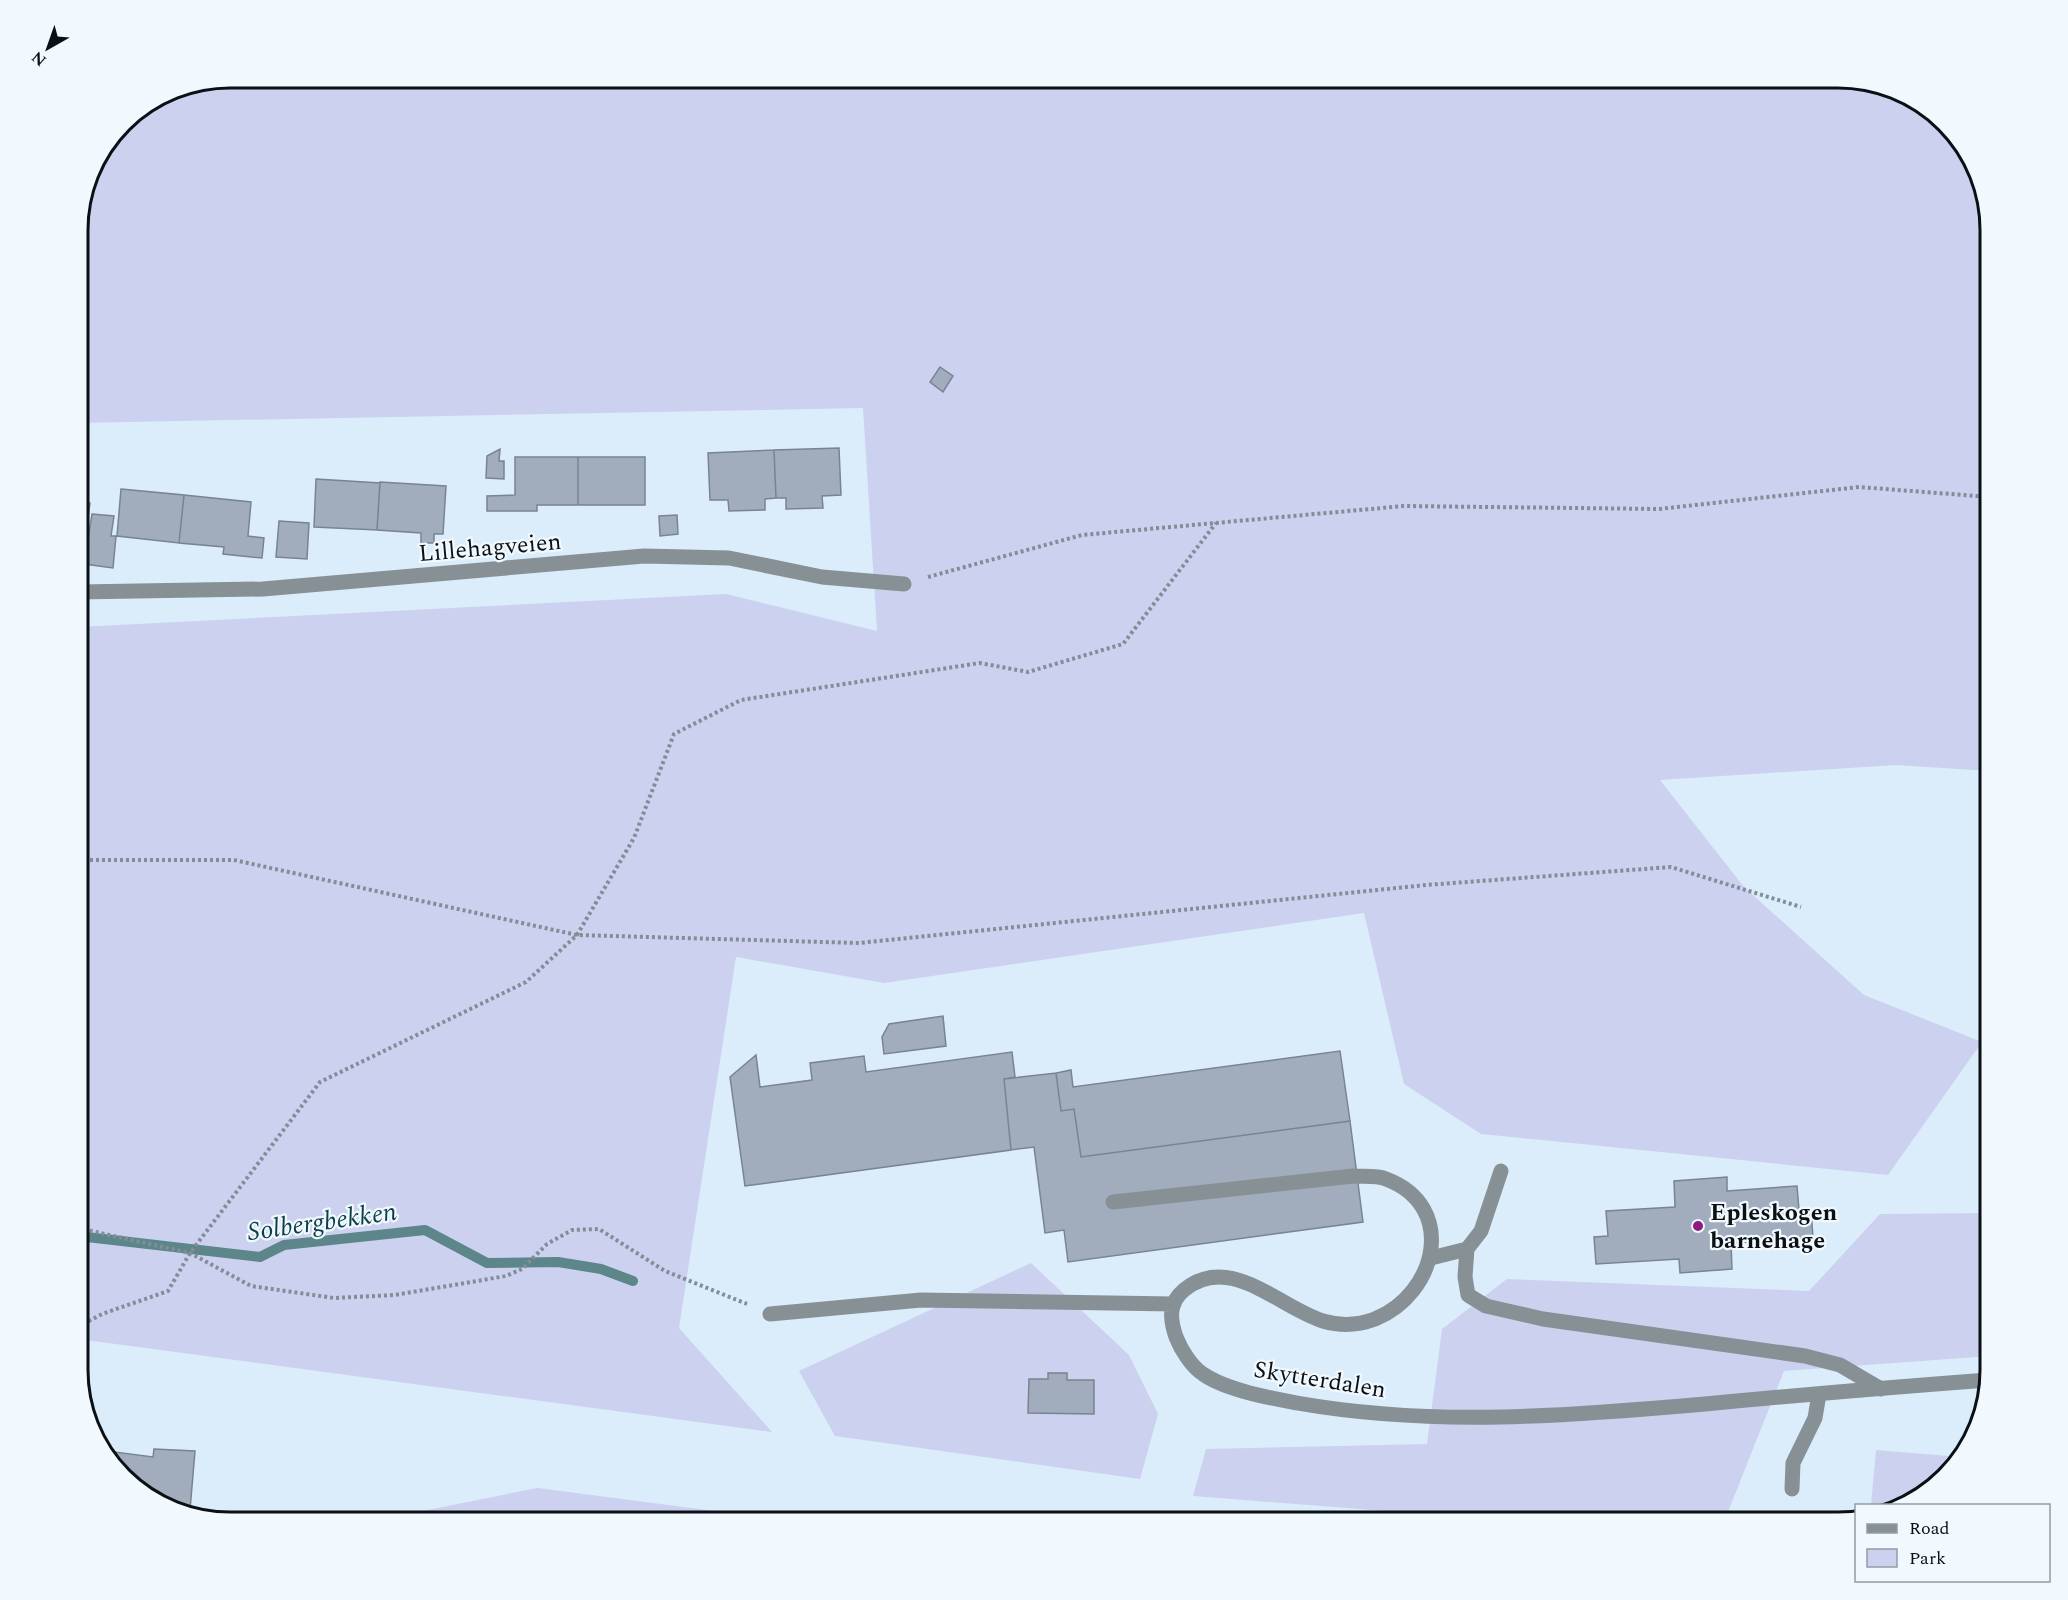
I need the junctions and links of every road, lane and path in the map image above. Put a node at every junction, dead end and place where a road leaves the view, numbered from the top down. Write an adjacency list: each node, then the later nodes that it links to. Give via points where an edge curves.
1 (1980, 496): 2 (path, via 1859,487 1659,509 1404,506)
2 (1216, 523): 3 (path, via 1082,535); 7 (path, via 1123,644 1028,672 980,663 741,700 674,734 634,838)
3 (904, 584): 4 (street, Lillehagveien, via 822,577 729,558 644,556 263,589)
4 (89, 592)
5 (89, 860): 7 (path, via 234,860)
6 (1801, 907): 7 (path, via 1671,867 1426,885 859,943)
7 (577, 935): 12 (path, via 526,981 320,1082)
8 (1501, 1171): 11 (street, via 1481,1231)
9 (1113, 1202): 13 (street, via 1353,1176 1385,1178 1411,1195 1425,1212 1432,1238)
10 (89, 1230): 12 (path)
11 (1467, 1249): 13 (street); 18 (street, via 1468,1295 1485,1306 1543,1319 1805,1356 1840,1365)
12 (190, 1253): 15 (path, via 251,1286 334,1298 395,1295 506,1276 522,1269 547,1244 572,1230 599,1229 665,1271); 16 (path, via 168,1291)
13 (1431, 1258): 14 (street, via 1420,1283 1405,1302 1372,1320 1352,1325 1323,1321 1243,1281 1218,1276 1200,1280 1182,1291)
14 (1174, 1304): 15 (street, via 921,1300); 19 (street, Skytterdalen, via 1170,1319 1180,1348 1202,1374 1256,1396 1347,1412 1455,1418 1560,1416)
15 (770, 1314)
16 (89, 1321)
17 (1979, 1381): 18 (street, Skytterdalen)
18 (1881, 1389): 19 (street, Skytterdalen)
19 (1819, 1394): 20 (street, via 1815,1418 1793,1463)
20 (1792, 1489)

